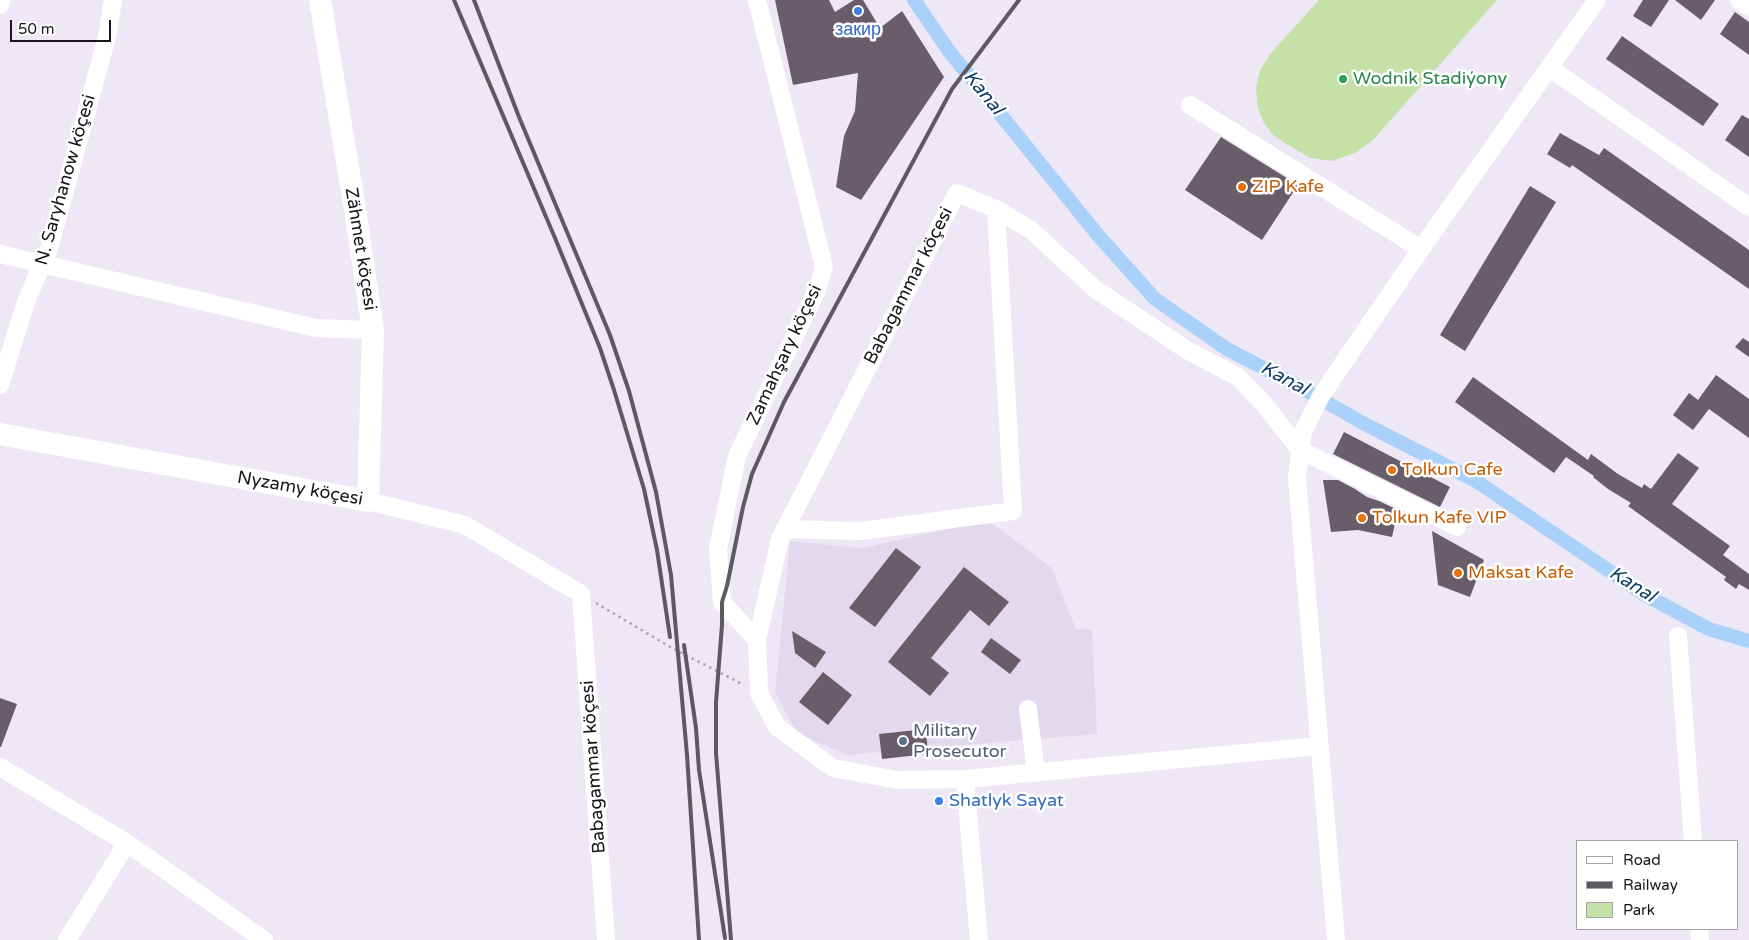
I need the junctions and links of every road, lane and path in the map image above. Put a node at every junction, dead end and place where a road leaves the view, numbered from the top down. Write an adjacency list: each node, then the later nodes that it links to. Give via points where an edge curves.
1 (1, 0): 7 (street)
2 (113, 0): 15 (street, N. Saryhanow köçesi, via 107,37)
3 (320, 0): 16 (main road, Zähmet köçesi)
4 (758, 0): 25 (street, Zamahşary köçesi, via 824,267 817,290 737,456 718,549 722,602)
5 (1597, 0): 9 (street)
6 (1739, 0): 8 (street)
7 (0, 5)
8 (1749, 7)
9 (1550, 68): 11 (street); 13 (street)
10 (1190, 105): 13 (street)
11 (1749, 207)
12 (996, 208): 19 (street, Babagammar köçesi, via 1031,230 1096,289 1186,350 1238,377); 22 (street, Babagammar köçesi, via 957,193); 22 (street, via 1012,511 860,531)
13 (1421, 249): 19 (street, via 1321,396 1303,432)
14 (0, 254): 15 (street)
15 (43, 264): 16 (street, via 316,328); 17 (street, N. Saryhanow köçesi, via 26,299)
16 (372, 330): 20 (main road, Zähmet köçesi)
17 (0, 385)
18 (0, 434): 20 (main road, Nyzamy köçesi)
19 (1300, 450): 21 (street); 28 (street, via 1296,477)
20 (368, 501): 23 (street, Nyzamy köçesi, via 465,525)
21 (1457, 527)
22 (784, 529): 25 (street, Babagammar köçesi)
23 (581, 594): 26 (path, via 672,648); 36 (street, Babagammar köçesi)
24 (1678, 636): 32 (street)
25 (757, 640): 26 (street, Babagammar köçesi)
26 (758, 693): 31 (street, Babagammar köçesi, via 777,727 833,768 897,780)
27 (1028, 709): 30 (street)
28 (1320, 746): 30 (street); 38 (street)
29 (1, 770): 33 (street)
30 (1036, 772): 31 (street)
31 (965, 779): 37 (street)
32 (1693, 840)
33 (126, 843): 34 (street); 35 (street)
34 (67, 940)
35 (264, 940)
36 (606, 940)
37 (979, 940)
38 (1336, 940)

